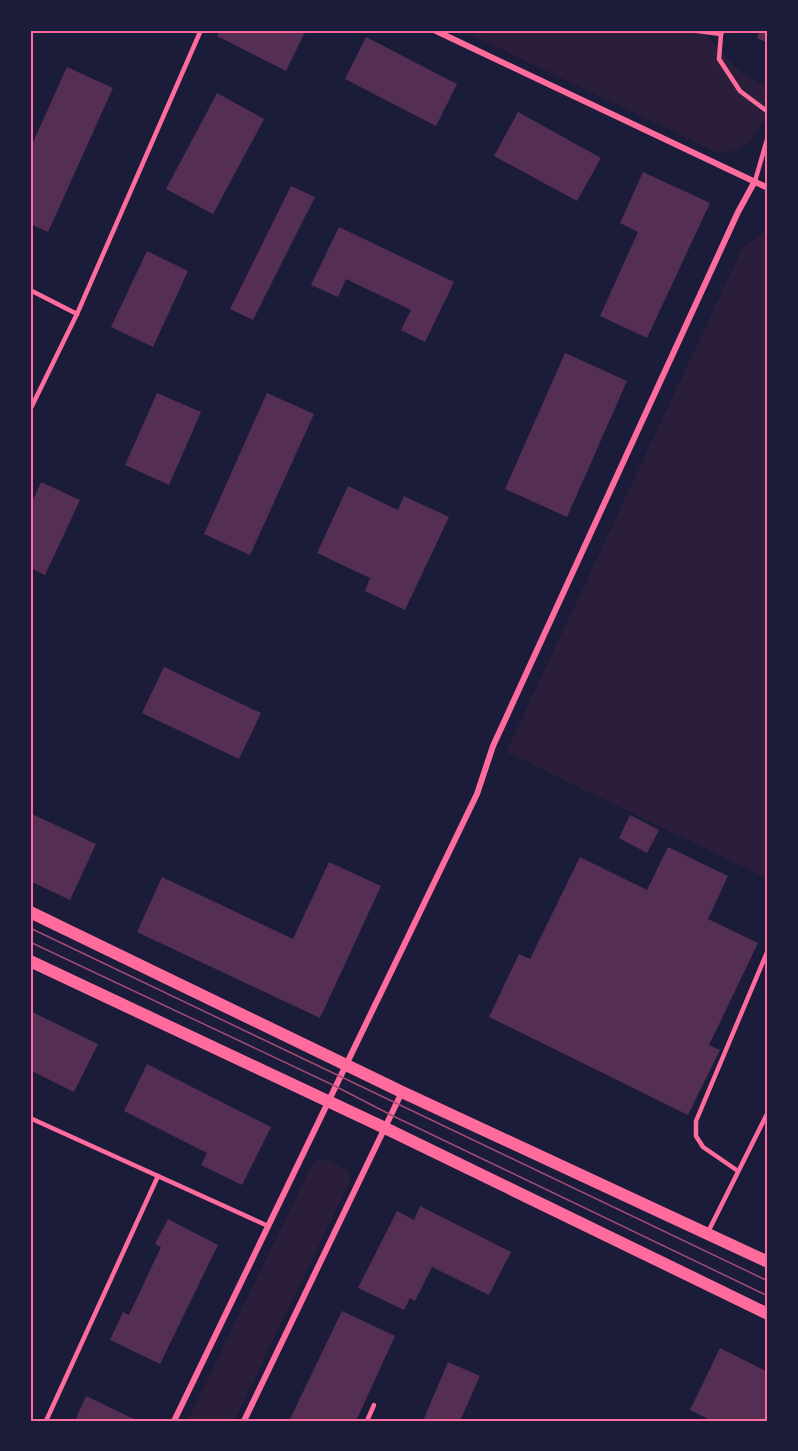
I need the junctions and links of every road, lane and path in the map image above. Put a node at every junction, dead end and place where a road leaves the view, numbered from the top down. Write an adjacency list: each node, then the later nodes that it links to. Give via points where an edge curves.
1 (201, 30): 10 (lane)
2 (434, 30): 7 (street)
3 (690, 30): 4 (lane)
4 (722, 32): 5 (lane, via 719,59 740,92)
5 (768, 112)
6 (768, 136): 7 (lane)
7 (755, 181): 8 (street); 15 (street, via 493,746 477,794)
8 (768, 188)
9 (30, 290): 10 (lane)
10 (76, 314): 11 (lane)
11 (30, 410)
12 (30, 912): 15 (main road)
13 (768, 950): 21 (lane, via 696,1121 696,1136 703,1147)
14 (30, 961): 17 (main road)
15 (346, 1064): 16 (main road); 17 (street)
16 (402, 1092): 20 (street); 24 (main road)
17 (328, 1101): 20 (main road); 23 (street)
18 (768, 1112): 21 (lane)
19 (30, 1118): 22 (lane)
20 (385, 1128): 26 (main road); 30 (street)
21 (738, 1171): 24 (lane)
22 (158, 1176): 23 (lane); 28 (lane)
23 (268, 1226): 29 (street)
24 (708, 1232): 25 (main road)
25 (768, 1262)
26 (768, 1314)
27 (374, 1405): 31 (lane)
28 (46, 1421)
29 (174, 1421)
30 (244, 1421)
31 (367, 1421)

